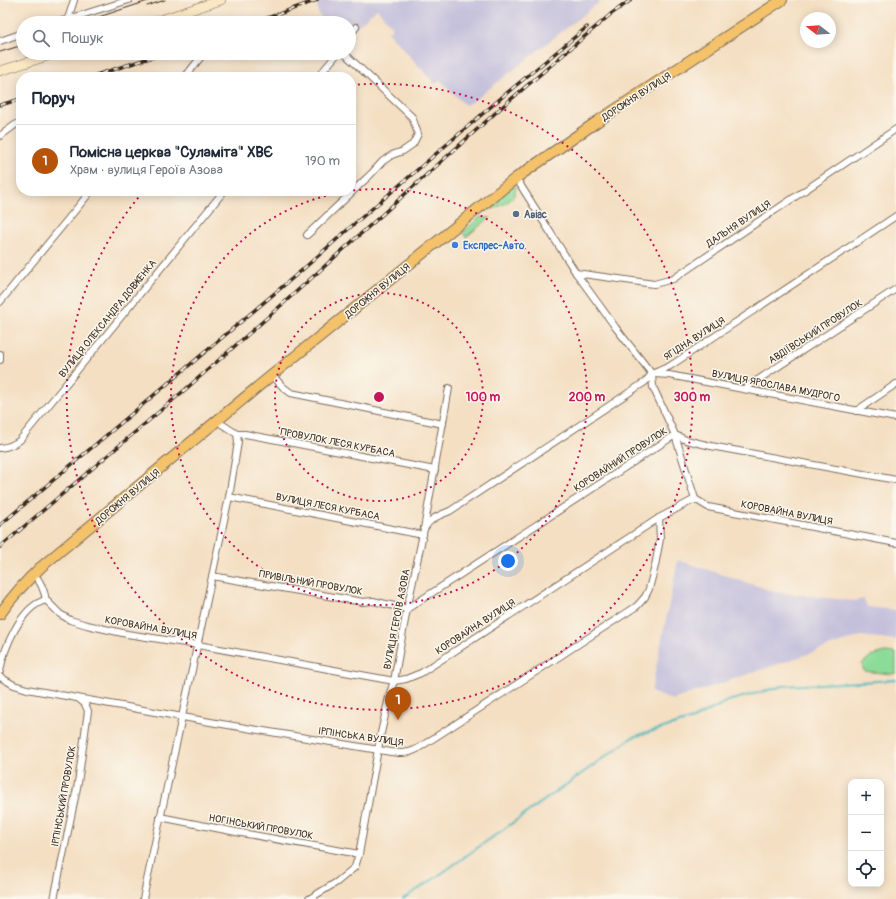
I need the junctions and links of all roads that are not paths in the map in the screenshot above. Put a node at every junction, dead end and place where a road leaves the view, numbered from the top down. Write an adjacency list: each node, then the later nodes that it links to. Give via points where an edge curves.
1 (74, 0): 5 (street)
2 (129, 0): 6 (street)
3 (221, 0): 7 (main road)
4 (782, 0): 20 (main road, ДОРОЖНЯ ВУЛИЦЯ)
5 (69, 16)
6 (78, 16)
7 (172, 16)
8 (16, 35): 9 (street)
9 (0, 40)
10 (35, 60): 14 (main road)
11 (198, 60): 15 (street)
12 (332, 60): 16 (street)
13 (351, 60): 21 (street, via 412,117 418,134 413,144 383,161)
14 (0, 71)
15 (189, 72)
16 (322, 72)
17 (16, 124): 19 (street)
18 (896, 129): 27 (street, ДАЛЬНЯ ВУЛИЦЯ, via 672,279 654,284)
19 (0, 136)
20 (516, 178): 27 (street); 33 (main road, ДОРОЖНЯ ВУЛИЦЯ)
21 (356, 188)
22 (87, 196): 29 (street)
23 (220, 196): 43 (street, ВУЛИЦЯ ОЛЕКСАНДРА ДОВЖЕНКА, via 20,440)
24 (348, 196): 26 (street)
25 (896, 216): 32 (street, ЯГІДНА ВУЛИЦЯ, via 670,366)
26 (307, 235)
27 (576, 273): 32 (street)
28 (896, 290): 36 (street, АВДІЇВСЬКИЙ ПРОВУЛОК)
29 (0, 302)
30 (0, 354): 31 (street)
31 (0, 360)
32 (652, 374): 36 (street, ВУЛИЦЯ ЯРОСЛАВА МУДРОГО); 42 (street, via 653,387); 49 (street, ЯГІДНА ВУЛИЦЯ, via 645,382 450,511 432,518)
33 (272, 375): 39 (main road, ДОРОЖНЯ ВУЛИЦЯ); 40 (street, via 291,393)
34 (896, 384): 37 (street)
35 (449, 388): 40 (street, ВУЛИЦЯ ГЕРОЇВ АЗОВА)
36 (744, 389): 37 (street, ВУЛИЦЯ ЯРОСЛАВА МУДРОГО)
37 (856, 411): 38 (street, ВУЛИЦЯ ЯРОСЛАВА МУДРОГО)
38 (896, 418)
39 (218, 421): 41 (street); 51 (main road, ДОРОЖНЯ ВУЛИЦЯ)
40 (443, 424): 44 (street, ВУЛИЦЯ ГЕРОЇВ АЗОВА)
41 (237, 434): 44 (street, ПРОВУЛОК ЛЕСЯ КУРБАСА); 46 (street)
42 (676, 435): 45 (street, КОРОВАЙНИЙ ПРОВУЛОК, via 711,446); 47 (street); 54 (street, КОРОВАЙНИЙ ПРОВУЛОК)
43 (0, 448)
44 (435, 470): 49 (street, ВУЛИЦЯ ГЕРОЇВ АЗОВА)
45 (896, 480)
46 (229, 497): 49 (street, ВУЛИЦЯ ЛЕСЯ КУРБАСА); 52 (street)
47 (695, 499): 48 (street, КОРОВАЙНА ВУЛИЦЯ); 50 (street, КОРОВАЙНА ВУЛИЦЯ, via 708,507)
48 (659, 518): 59 (street, КОРОВАЙНА ВУЛИЦЯ, via 421,673); 64 (street, ІРПІНСЬКА ВУЛИЦЯ, via 660,539 655,566 649,589 637,606 410,753)
49 (423, 532): 54 (street, ВУЛИЦЯ ГЕРОЇВ АЗОВА)
50 (896, 543)
51 (34, 574): 53 (street, via 40,581); 55 (main road, ДОРОЖНЯ ВУЛИЦЯ)
52 (212, 576): 54 (street, ПРИВІЛЬНИЙ ПРОВУЛОК, via 364,602 373,601); 56 (street)
53 (46, 600): 56 (street, КОРОВАЙНА ВУЛИЦЯ, via 70,620 127,634); 57 (street, via 39,602 17,625 8,643)
54 (407, 609): 59 (street, ВУЛИЦЯ ГЕРОЇВ АЗОВА)
55 (0, 614)
56 (198, 645): 59 (street, КОРОВАЙНА ВУЛИЦЯ); 63 (street)
57 (0, 671)
58 (0, 677): 60 (street, ІРПІНСЬКА ВУЛИЦЯ, via 27,689)
59 (394, 681): 64 (street, ВУЛИЦЯ ГЕРОЇВ АЗОВА)
60 (79, 699): 61 (street, ІРПІНСЬКА ВУЛИЦЯ); 62 (street)
61 (97, 702): 62 (street); 63 (street, ІРПІНСЬКА ВУЛИЦЯ)
62 (88, 711): 67 (street, ІРПІНСЬКИЙ ПРОВУЛОК, via 78,783)
63 (182, 717): 64 (street, ІРПІНСЬКА ВУЛИЦЯ); 65 (street)
64 (379, 750): 66 (street, ВУЛИЦЯ ГЕРОЇВ АЗОВА)
65 (160, 817): 66 (street, НОГІНСЬКИЙ ПРОВУЛОК); 68 (street)
66 (359, 854): 69 (street, ВУЛИЦЯ ГЕРОЇВ АЗОВА, via 354,868)
67 (54, 899)
68 (143, 899)
69 (309, 899)

